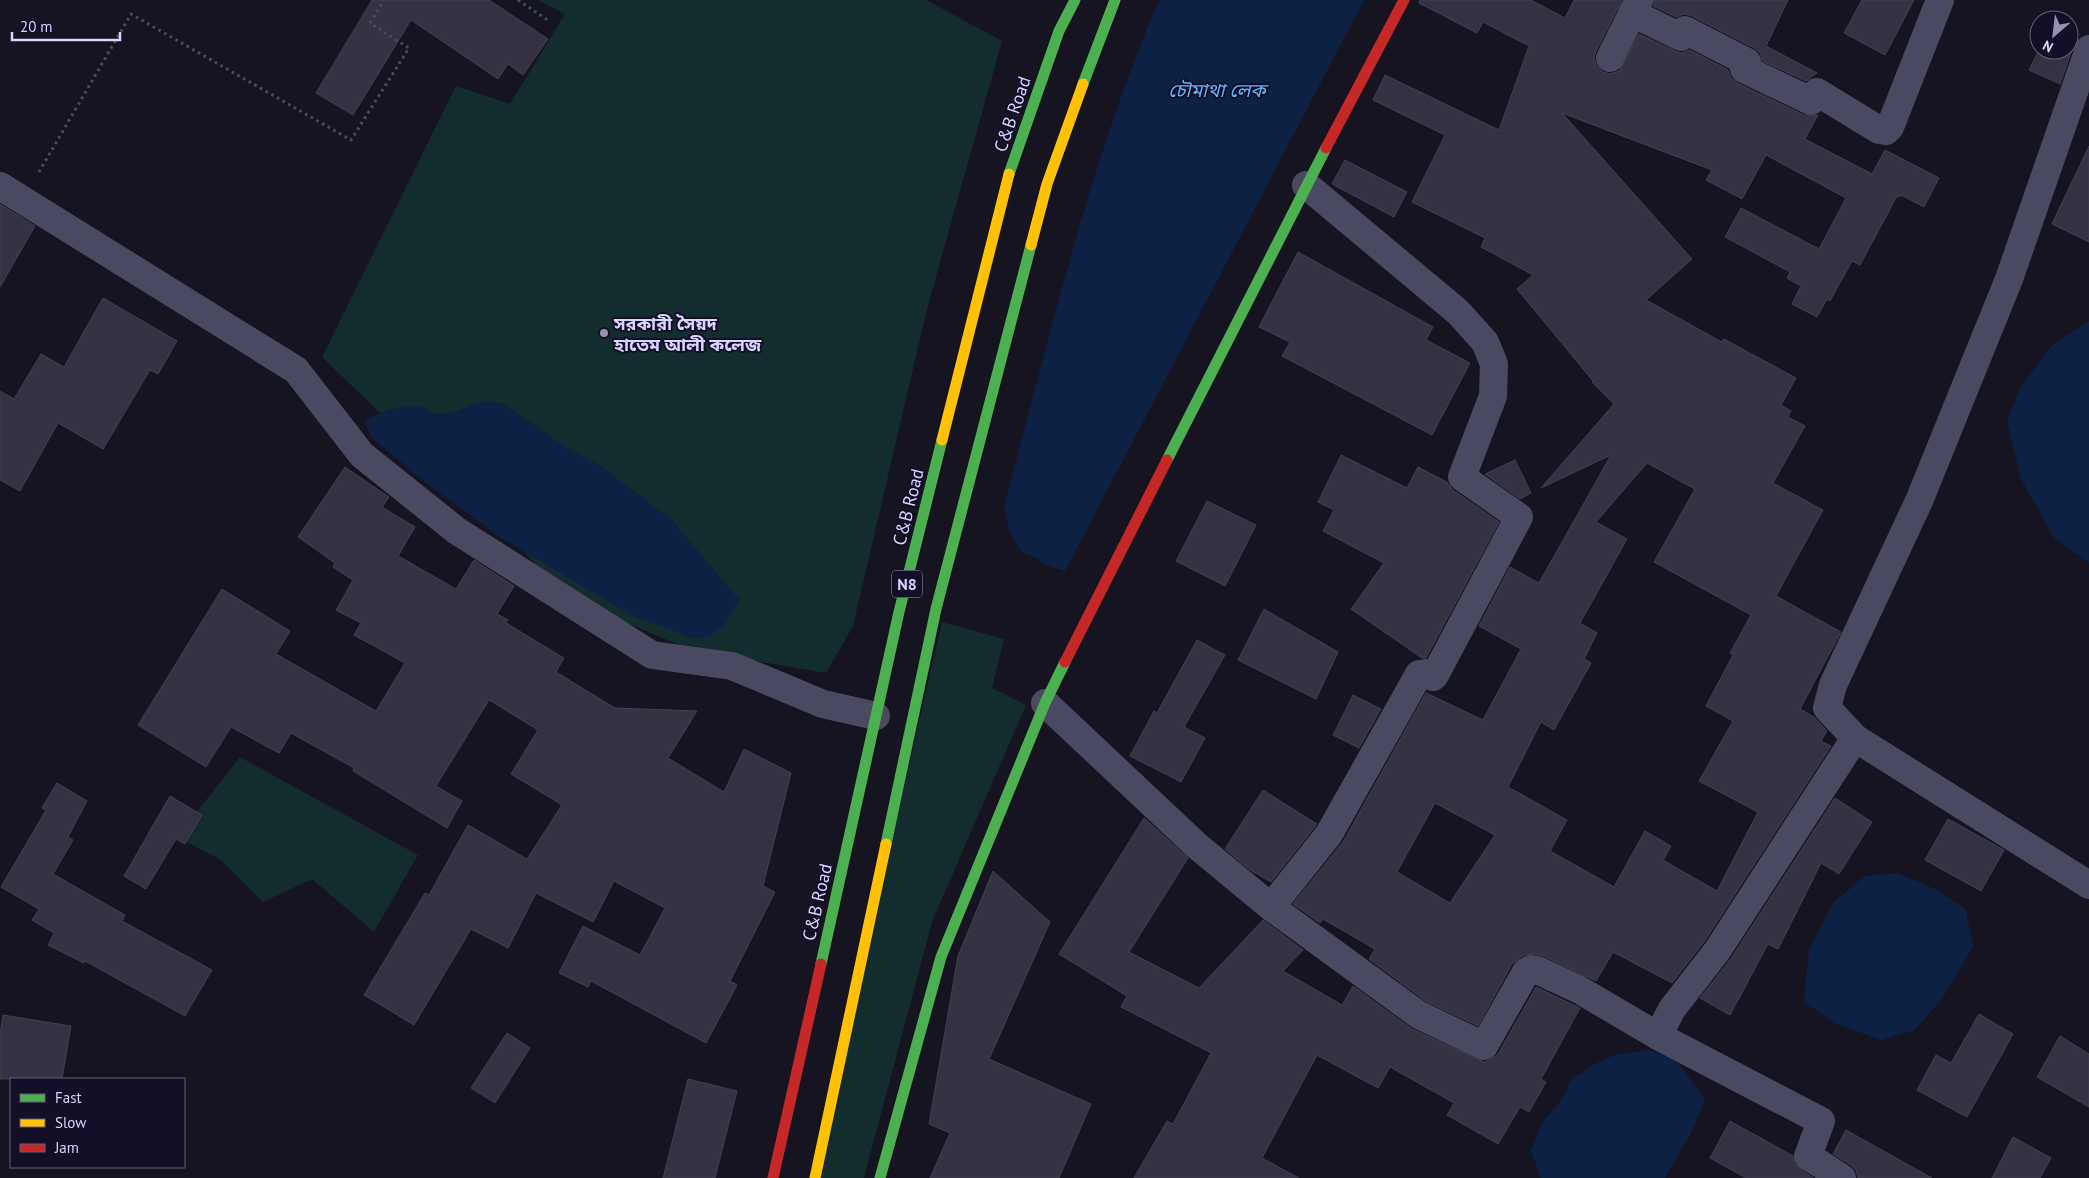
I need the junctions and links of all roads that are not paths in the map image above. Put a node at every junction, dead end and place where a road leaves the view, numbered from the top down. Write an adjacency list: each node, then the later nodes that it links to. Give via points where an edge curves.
1 (1076, 0): 11 (main road, C&B Road / N8, via 1059,31 1007,179)
2 (1115, 0): 17 (main road, N8, via 1047,184 936,608)
3 (1404, 0): 8 (main road)
4 (1940, 0): 5 (street, via 1886,131 1817,92 1811,101 1744,69 1747,62 1685,30 1681,37)
5 (1636, 6): 7 (street)
6 (2089, 49): 12 (street, via 2009,279 1919,501 1832,685 1827,708)
7 (1610, 58)
8 (1306, 185): 10 (main road); 14 (street, via 1458,312 1485,342 1494,364 1493,396 1462,477 1519,517 1435,675 1419,674 1329,834)
9 (0, 186): 11 (street, via 296,370 362,455 457,532 652,655 732,666 823,704)
10 (1045, 703): 14 (street, via 1196,845); 18 (main road, via 941,957)
11 (876, 716): 16 (main road, C&B Road / N8)
12 (1855, 738): 13 (street); 15 (street, via 1717,952 1672,1009)
13 (2089, 885)
14 (1271, 907): 15 (street, via 1419,1015 1479,1045 1486,1044 1526,972 1531,969 1578,989)
15 (1658, 1036): 19 (street, via 1821,1121 1808,1156)
16 (774, 1178)
17 (815, 1178)
18 (880, 1178)
19 (1842, 1178)

